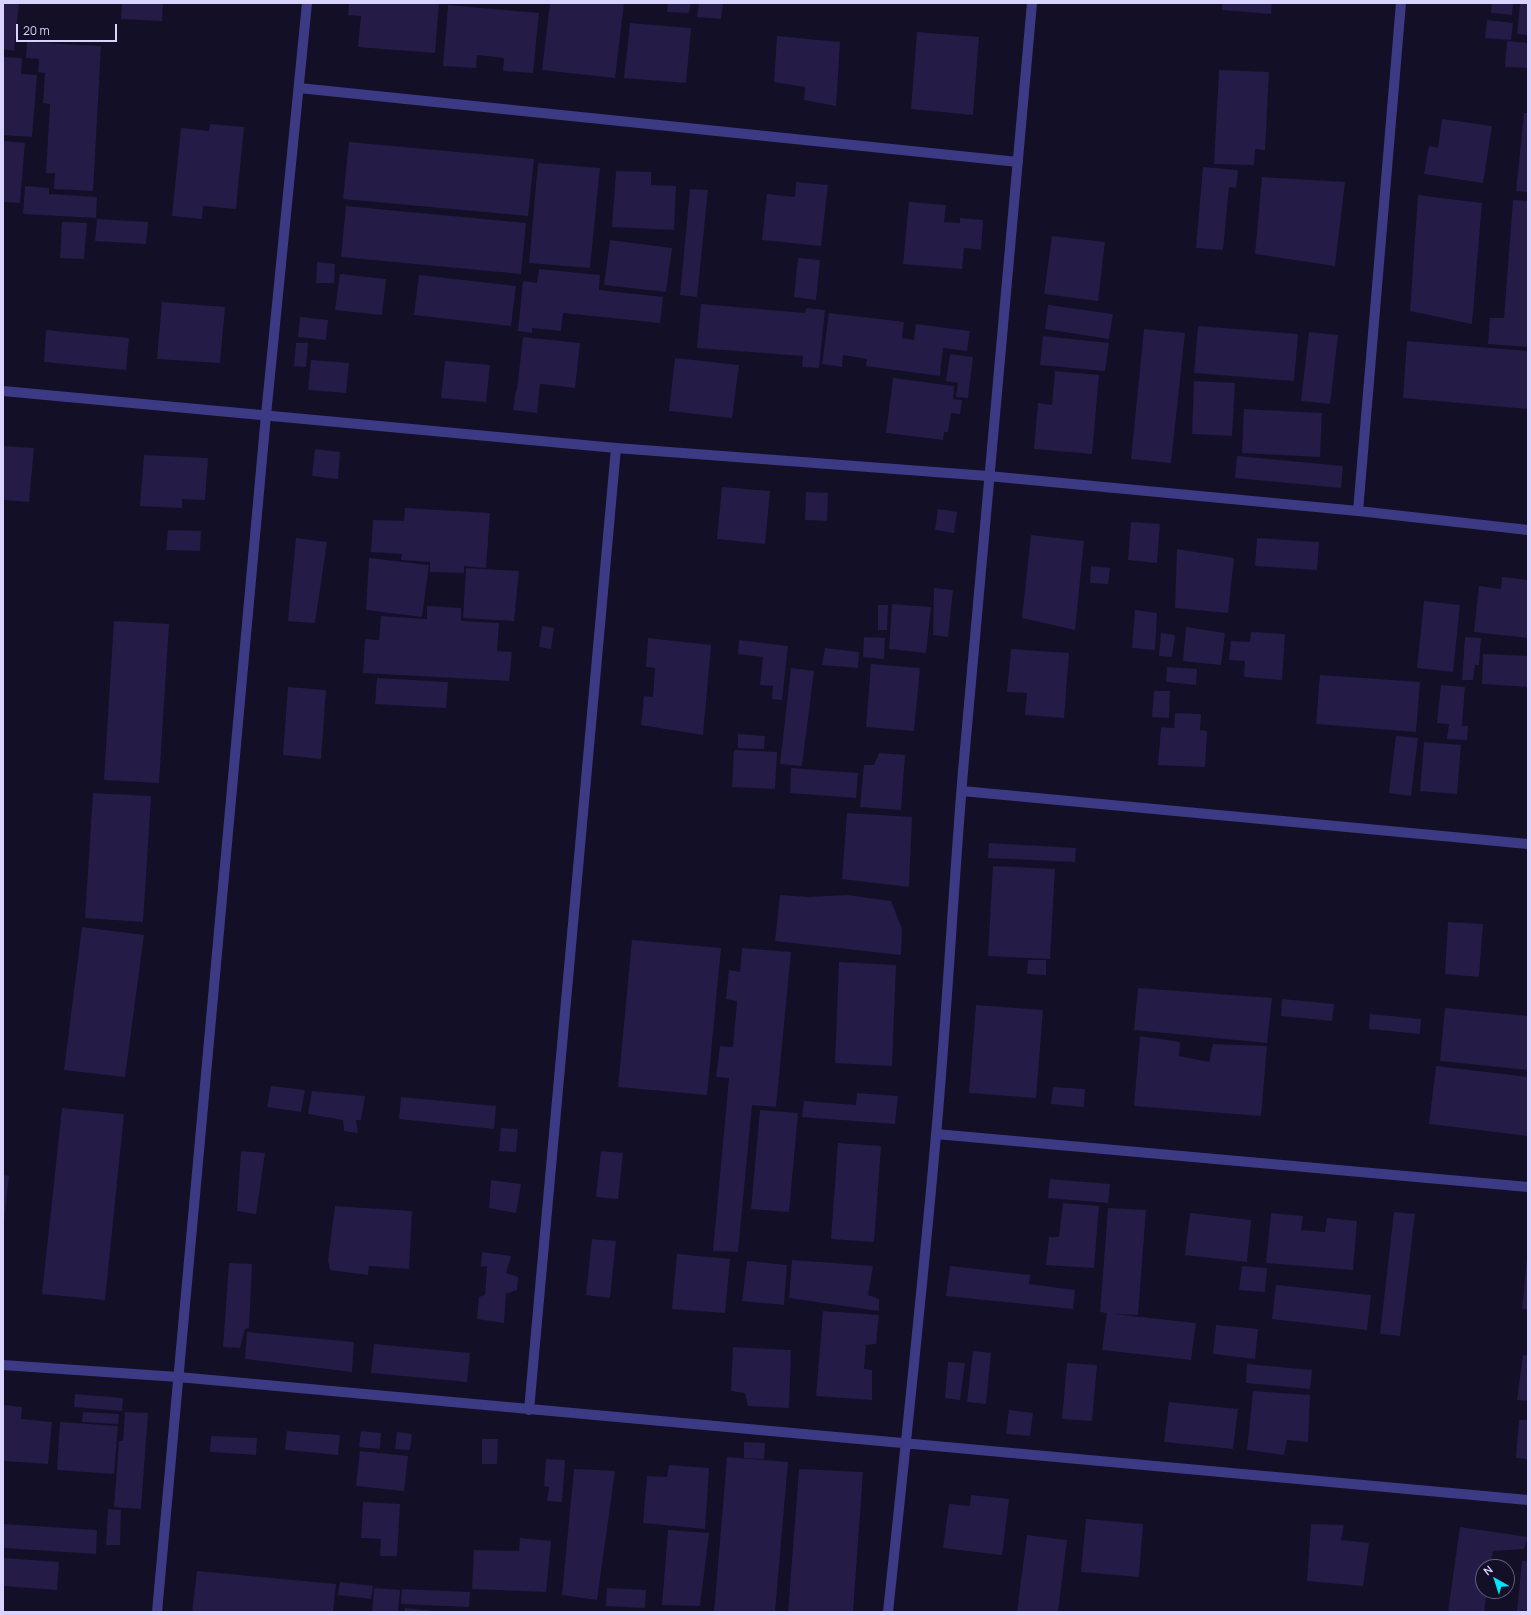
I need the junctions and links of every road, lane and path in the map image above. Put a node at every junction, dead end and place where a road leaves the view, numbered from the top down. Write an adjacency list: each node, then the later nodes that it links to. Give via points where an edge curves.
1 (307, 3): 4 (street)
2 (1032, 3): 5 (street)
3 (1401, 3): 10 (street)
4 (299, 88): 5 (street); 7 (street)
5 (1018, 162): 9 (street)
6 (3, 390): 7 (street)
7 (266, 415): 8 (street); 17 (street)
8 (616, 448): 9 (street); 18 (street)
9 (988, 476): 10 (street); 12 (street)
10 (1358, 511): 11 (street)
11 (1528, 530)
12 (962, 791): 13 (street); 14 (street)
13 (1528, 844)
14 (936, 1134): 15 (street); 19 (street)
15 (1528, 1187)
16 (3, 1365): 17 (street)
17 (178, 1377): 18 (street); 21 (street)
18 (529, 1410): 19 (street)
19 (906, 1444): 20 (street); 22 (street)
20 (1528, 1500)
21 (157, 1612)
22 (888, 1612)

